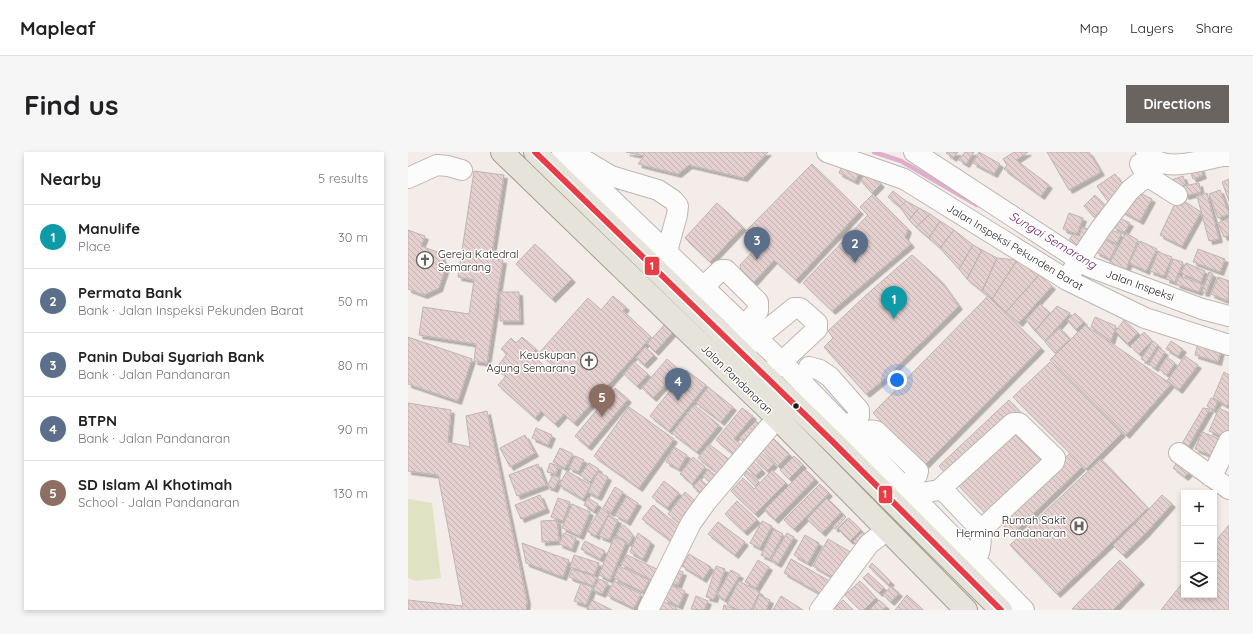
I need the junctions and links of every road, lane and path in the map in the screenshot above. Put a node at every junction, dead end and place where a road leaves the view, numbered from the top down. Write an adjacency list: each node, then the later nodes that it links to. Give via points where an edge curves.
1 (502, 152): 26 (main road, Jalan Pandanaran)
2 (562, 152): 14 (street)
3 (572, 152): 14 (street, via 611,176 658,190 673,200 678,206 677,215)
4 (827, 152): 16 (street, Jalan Inspeksi Pekunden Barat, via 904,179)
5 (914, 152): 16 (street, Jalan Inspeksi)
6 (1133, 152): 11 (street)
7 (1146, 152): 9 (street, via 1160,163 1173,166)
8 (544, 154): 15 (main road, Jalan Pandanaran)
9 (1229, 156)
10 (462, 170): 12 (street, via 437,165)
11 (1147, 176): 13 (street); 16 (street, via 1130,190)
12 (408, 178)
13 (1177, 195)
14 (667, 251): 15 (street); 17 (street)
15 (652, 266): 18 (main road, Jalan Pandanaran)
16 (1073, 270): 19 (street, Jalan Inspeksi, via 1090,267 1202,309); 21 (street, Jalan Inspeksi Pekunden Barat, via 1145,318)
17 (704, 287): 18 (street); 20 (street); 20 (street, via 721,270 726,270 758,302 758,310)
18 (688, 302): 22 (main road, Jalan Pandanaran)
19 (1229, 316)
20 (750, 332): 22 (street); 23 (street); 23 (street, via 794,308 800,308 817,322 817,329)
21 (1229, 345)
22 (734, 346): 25 (main road, Jalan Pandanaran)
23 (782, 362): 25 (street); 27 (street)
24 (809, 367): 27 (street, via 820,370 830,377 859,410 859,416)
25 (765, 377): 27 (main road, Jalan Pandanaran)
26 (777, 418): 34 (main road, Jalan Pandanaran); 38 (street, via 691,523)
27 (844, 439): 33 (main road, Jalan Pandanaran); 33 (street, via 876,431 918,471)
28 (1229, 441): 30 (street)
29 (1179, 453): 30 (street)
30 (1210, 476): 31 (street)
31 (1229, 489)
32 (940, 490): 33 (street, via 928,491); 35 (street); 35 (street, via 1013,423 1019,423 1055,458 1054,462)
33 (903, 500): 36 (main road, Jalan Pandanaran)
34 (886, 530): 39 (street, via 869,544); 40 (main road, Jalan Pandanaran)
35 (982, 530): 36 (street, via 981,547)
36 (970, 567): 37 (main road, Jalan Pandanaran)
37 (992, 589): 41 (main road, Jalan Pandanaran); 42 (street); 43 (street, via 1008,582 1013,584)
38 (648, 610)
39 (820, 610)
40 (966, 610)
41 (1001, 610)
42 (1024, 610)
43 (1039, 610)

